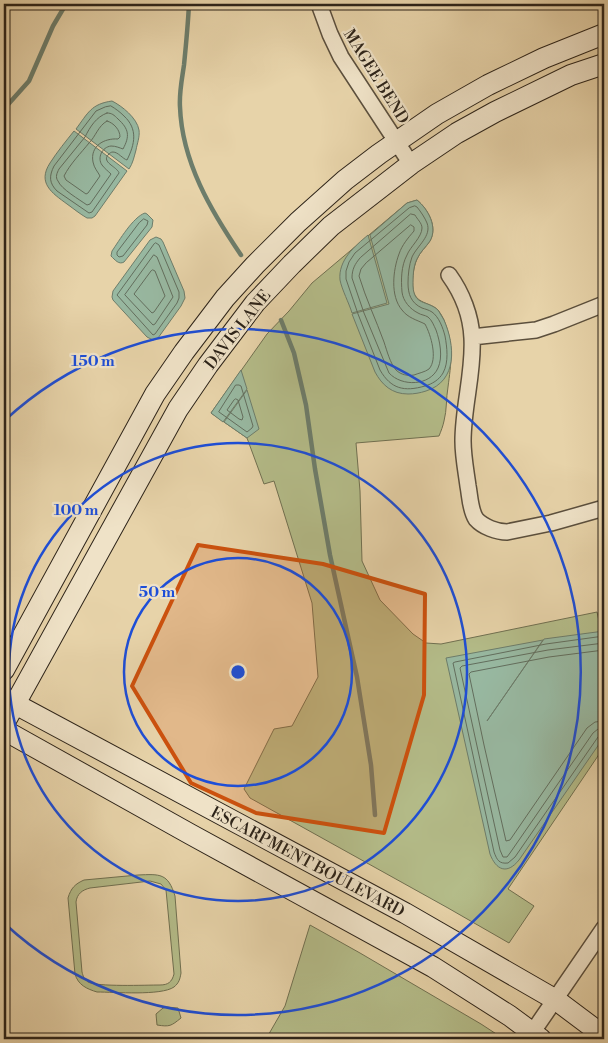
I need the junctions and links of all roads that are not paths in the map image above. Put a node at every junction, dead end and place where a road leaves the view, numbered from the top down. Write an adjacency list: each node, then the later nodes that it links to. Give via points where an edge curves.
1 (320, 4): 4 (street, MAGEE BEND, via 341,58)
2 (604, 34): 4 (main road, DAVIS LANE, via 488,85)
3 (604, 64): 5 (main road, DAVIS LANE, via 571,75 495,112)
4 (397, 142): 5 (street, MAGEE BEND); 10 (main road, DAVIS LANE, via 345,180 298,222 225,298 184,352 155,394)
5 (411, 164): 11 (main road, DAVIS LANE, via 331,226 292,264 255,303 208,365 178,409)
6 (449, 275): 8 (street, via 464,301)
7 (604, 304): 8 (street, via 536,330)
8 (472, 337): 9 (street, via 463,440 475,517 493,529 507,532)
9 (604, 508)
10 (4, 670)
11 (9, 701): 12 (main road, DAVIS LANE); 15 (main road, ESCARPMENT BOULEVARD, via 404,913)
12 (4, 724)
13 (4, 730): 16 (main road, ESCARPMENT BOULEVARD, via 433,967)
14 (604, 928): 15 (street)
15 (556, 1000): 16 (street); 17 (main road, ESCARPMENT BOULEVARD)
16 (537, 1036)
17 (604, 1036)

